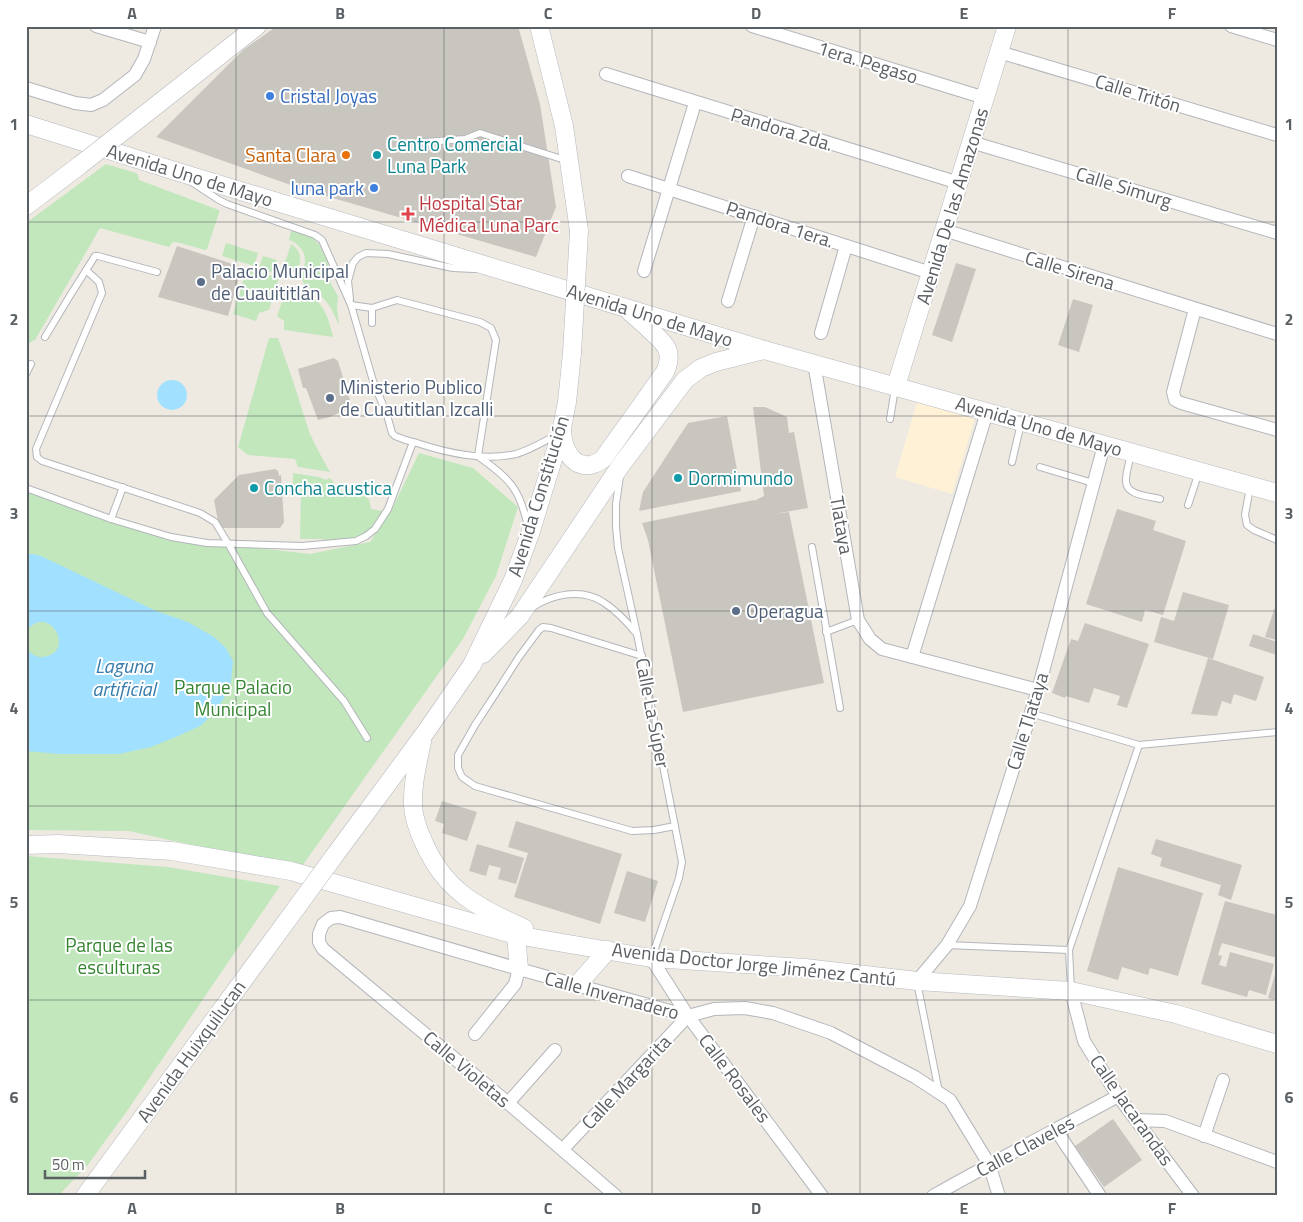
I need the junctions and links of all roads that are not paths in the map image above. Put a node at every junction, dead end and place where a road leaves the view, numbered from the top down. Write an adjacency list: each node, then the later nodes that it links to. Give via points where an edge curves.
1 (96, 26): 9 (street)
2 (155, 26): 9 (street)
3 (257, 26): 24 (main road, bridge)
4 (752, 26): 13 (street, 1era. Pegaso)
5 (1007, 26): 10 (main road, Avenida De las Amazonas)
6 (1231, 26): 8 (street)
7 (539, 28): 19 (main road, Avenida Constitución, via 564,126)
8 (1277, 40)
9 (150, 42): 12 (street, via 135,75 103,100 91,105)
10 (1000, 52): 13 (main road, Avenida De las Amazonas); 16 (street, Calle Tritón)
11 (606, 74): 14 (street, Pandora 2da.)
12 (26, 88)
13 (985, 98): 18 (main road, Avenida De las Amazonas)
14 (695, 103): 22 (street, Pandora 2da.); 23 (street)
15 (26, 124): 20 (main road, Avenida Uno de Mayo)
16 (1277, 134)
17 (425, 142): 19 (lane, via 465,139 480,132)
18 (972, 142): 22 (main road, Avenida De las Amazonas); 27 (street, Calle Simurg)
19 (569, 162): 51 (main road, Avenida Constitución, bridge, via 579,231 572,353)
20 (175, 171): 30 (main road, Avenida Uno de Mayo); 35 (lane, via 219,200 322,240)
21 (628, 176): 23 (street, Pandora 1era.)
22 (959, 184): 26 (main road, Avenida De las Amazonas)
23 (669, 189): 25 (street, Pandora 1era.); 31 (street)
24 (26, 206)
25 (754, 216): 28 (street, Pandora 1era.); 34 (street)
26 (944, 230): 33 (main road, Avenida De las Amazonas); 38 (street, Calle Sirena)
27 (1277, 233)
28 (846, 246): 33 (street, Pandora 1era.); 40 (street)
29 (86, 270): 32 (lane, via 98,256); 42 (lane); 63 (lane, via 99,282 102,293 36,449 37,456 42,461)
30 (503, 270): 35 (lane, via 453,268 388,254 366,253 353,263 348,281); 37 (main road, Avenida Uno de Mayo)
31 (644, 271)
32 (157, 272)
33 (931, 273): 47 (main road, Avenida De las Amazonas)
34 (728, 301)
35 (351, 305): 36 (lane); 53 (lane, via 392,433)
36 (372, 308): 39 (lane); 56 (lane, via 397,300 492,328 496,340)
37 (626, 308): 43 (main road, Avenida Uno de Mayo); 51 (main road, via 663,341 669,357 665,372 599,462 585,465 572,460)
38 (1196, 309): 41 (street, Calle Sirena); 52 (street, via 1173,392 1175,400)
39 (372, 323)
40 (821, 333)
41 (1277, 334)
42 (45, 337)
43 (764, 350): 44 (main road, Avenida Uno de Mayo); 58 (main road, via 716,362 701,368 686,380)
44 (814, 363): 47 (main road, Avenida Uno de Mayo); 74 (street, Tlataya)
45 (31, 364): 46 (lane)
46 (26, 374)
47 (896, 386): 48 (main road, Avenida Uno de Mayo); 49 (lane)
48 (987, 412): 50 (main road, Avenida Uno de Mayo); 78 (street)
49 (890, 419)
50 (1022, 422): 54 (main road, Avenida Uno de Mayo); 57 (lane)
51 (562, 429): 56 (lane, via 518,453); 69 (main road, Avenida Constitución)
52 (1277, 430)
53 (413, 442): 56 (lane); 71 (lane, via 388,510 366,536 356,541 302,546)
54 (1104, 445): 55 (main road, Avenida Uno de Mayo); 61 (street, Calle Tlataya)
55 (1131, 452): 60 (main road, Avenida Uno de Mayo); 66 (lane, via 1126,482 1129,490)
56 (478, 456): 69 (lane, via 516,490)
57 (1012, 462)
58 (621, 465): 73 (main road); 76 (lane, Calle La Súper, via 616,504 618,548)
59 (1040, 467): 61 (lane)
60 (1200, 471): 62 (main road, Avenida Uno de Mayo); 67 (lane)
61 (1093, 483): 80 (street, Calle Tlataya)
62 (1251, 486): 65 (main road, Avenida Uno de Mayo); 70 (lane, via 1246,525)
63 (123, 487): 68 (lane); 71 (lane, via 208,517)
64 (26, 488): 68 (lane)
65 (1277, 493)
66 (1160, 499)
67 (1188, 505)
68 (111, 519): 71 (lane, via 171,537)
69 (530, 534): 79 (main road, Avenida Constitución, via 513,580)
70 (1277, 540)
71 (229, 545): 85 (lane, via 267,613 344,701)
72 (812, 547): 75 (lane)
73 (520, 616): 76 (lane, via 550,598 577,594 592,596 603,602); 79 (main road)
74 (858, 620): 75 (lane); 78 (street, Tlataya, via 870,639 882,649)
75 (826, 632): 81 (lane)
76 (637, 634): 77 (lane, Calle La Súper)
77 (642, 656): 87 (lane, Calle La Súper); 87 (lane, via 543,627 519,657 475,725 458,755 458,768 462,777 475,786 632,831)
78 (912, 657): 80 (street, Tlataya)
79 (472, 665): 84 (main road, Avenida Constitución)
80 (1038, 690): 82 (street, Calle Tlataya)
81 (840, 708)
82 (1030, 713): 86 (lane); 93 (street, Calle Tlataya, via 970,906)
83 (1277, 732): 86 (lane)
84 (425, 733): 89 (main road, Avenida Constitución, bridge); 92 (main road, via 416,769 413,801 418,831 430,856 446,880 468,898 490,913)
85 (367, 738)
86 (1139, 745): 95 (lane)
87 (675, 826): 96 (lane, Calle La Súper, via 682,862)
88 (26, 845): 91 (main road, Avenida Doctor Jorge Jiménez Cantú, via 172,851 291,871)
89 (298, 907): 115 (main road, Avenida Huixquilucan)
90 (331, 918): 97 (street, Calle Invernadero, via 340,917); 108 (street, Calle Violetas, via 319,934 323,949)
91 (516, 935): 92 (main road, Avenida Doctor Jorge Jiménez Cantú); 97 (main road)
92 (554, 941): 94 (main road, Avenida Doctor Jorge Jiménez Cantú)
93 (947, 945): 95 (lane); 98 (street, Calle Tlataya)
94 (608, 950): 96 (main road, Avenida Doctor Jorge Jiménez Cantú); 99 (main road)
95 (1069, 950): 100 (lane)
96 (651, 958): 98 (main road, Avenida Doctor Jorge Jiménez Cantú, via 805,968); 101 (street, Calle Rosales)
97 (519, 969): 99 (street, Calle Invernadero); 102 (street, via 515,984)
98 (917, 981): 100 (main road, Avenida Doctor Jorge Jiménez Cantú); 106 (lane)
99 (577, 985): 101 (street, Calle Invernadero)
100 (1071, 991): 103 (main road, Avenida Doctor Jorge Jiménez Cantú, via 1176,1014); 107 (street, Calle Jacarandas, via 1084,1041)
101 (688, 1016): 106 (street, Calle Invernadero, via 714,1009 745,1008 772,1014 831,1034); 112 (street, Calle Margarita); 117 (street, Calle Rosales)
102 (475, 1034)
103 (1277, 1044)
104 (555, 1050): 108 (street)
105 (1223, 1080): 111 (street)
106 (940, 1093): 114 (street, Calle Invernadero, via 950,1100)
107 (1118, 1096): 109 (street, Calle Jacarandas); 110 (street, Calle Claveles)
108 (508, 1103): 112 (street, Calle Violetas)
109 (1136, 1120): 111 (street, via 1164,1121); 121 (street, Calle Jacarandas)
110 (1056, 1130): 114 (street, Calle Claveles); 120 (street)
111 (1204, 1136): 113 (street)
112 (563, 1149): 116 (street, Calle Violetas)
113 (1277, 1162)
114 (989, 1164): 118 (street, Calle Claveles); 119 (street, Calle Invernadero)
115 (85, 1196)
116 (616, 1196)
117 (822, 1196)
118 (933, 1196)
119 (999, 1196)
120 (1100, 1196)
121 (1193, 1196)

